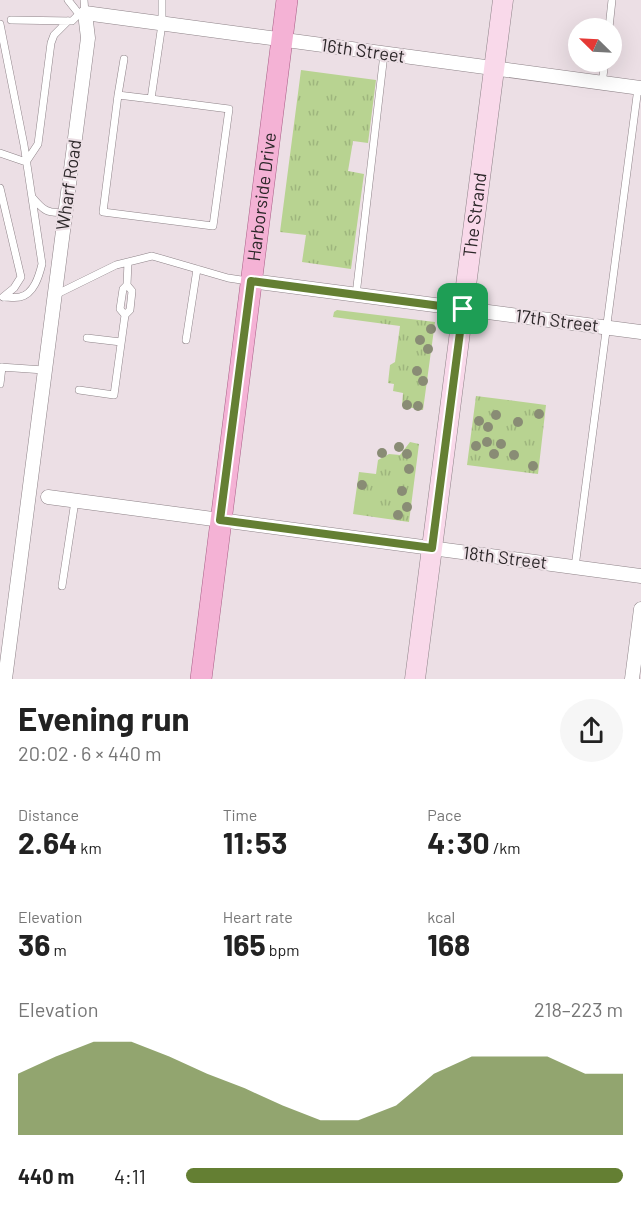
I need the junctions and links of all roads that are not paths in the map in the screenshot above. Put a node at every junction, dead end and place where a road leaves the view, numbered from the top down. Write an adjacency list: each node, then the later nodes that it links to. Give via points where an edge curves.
1 (68, 0): 6 (lane)
2 (162, 0): 11 (lane)
3 (287, 0): 12 (main road, Harborside Drive)
4 (503, 0): 15 (street, The Strand)
5 (612, 0): 7 (lane)
6 (83, 9): 9 (lane); 11 (street, 16th Street); 25 (street, Wharf Road, via 88,38)
7 (610, 18)
8 (11, 21): 9 (lane)
9 (68, 21): 22 (lane, via 51,43 38,144)
10 (0, 24): 22 (lane)
11 (162, 24): 12 (street, 16th Street); 20 (lane)
12 (282, 40): 13 (street, 16th Street); 28 (main road, Harborside Drive)
13 (384, 54): 15 (street, 16th Street); 30 (lane)
14 (124, 59): 19 (lane)
15 (494, 69): 17 (street, 16th Street); 32 (street, The Strand)
16 (604, 72): 17 (lane)
17 (602, 82): 18 (street, 16th Street)
18 (640, 88): 33 (lane)
19 (118, 95): 20 (lane); 20 (lane, via 103,212 213,226 229,109)
20 (151, 99)
21 (0, 153): 22 (lane)
22 (26, 162): 24 (lane)
23 (0, 188): 31 (lane, via 21,277)
24 (31, 197): 25 (lane, via 42,209); 31 (lane, via 42,264 38,280 21,297)
25 (65, 212): 29 (street, Wharf Road)
26 (128, 262): 27 (lane, 17th Street, via 152,256); 29 (lane, 17th Street); 37 (lane, via 127,285 132,291)
27 (196, 269): 28 (lane, 17th Street); 36 (lane)
28 (251, 281): 30 (street, 17th Street); 44 (main road, Harborside Drive)
29 (54, 295): 39 (street, Wharf Road)
30 (356, 295): 32 (street, 17th Street)
31 (2, 297)
32 (463, 309): 33 (street, 17th Street); 45 (street, The Strand)
33 (607, 327): 34 (street, 17th Street); 46 (lane)
34 (641, 332)
35 (87, 338): 37 (lane)
36 (186, 340)
37 (121, 342): 41 (lane, via 114,395)
38 (1, 367): 39 (lane); 40 (lane)
39 (44, 370): 50 (street, Wharf Road)
40 (0, 384)
41 (79, 390)
42 (48, 497): 43 (street, 18th Street)
43 (75, 501): 44 (street, 18th Street); 48 (lane)
44 (220, 520): 45 (street, 18th Street); 51 (main road, Harborside Drive)
45 (432, 548): 46 (street, 18th Street); 52 (street, The Strand)
46 (575, 567): 47 (street, 18th Street)
47 (641, 576)
48 (62, 586)
49 (641, 609): 53 (street)
50 (5, 679)
51 (201, 679)
52 (415, 679)
53 (632, 679)

